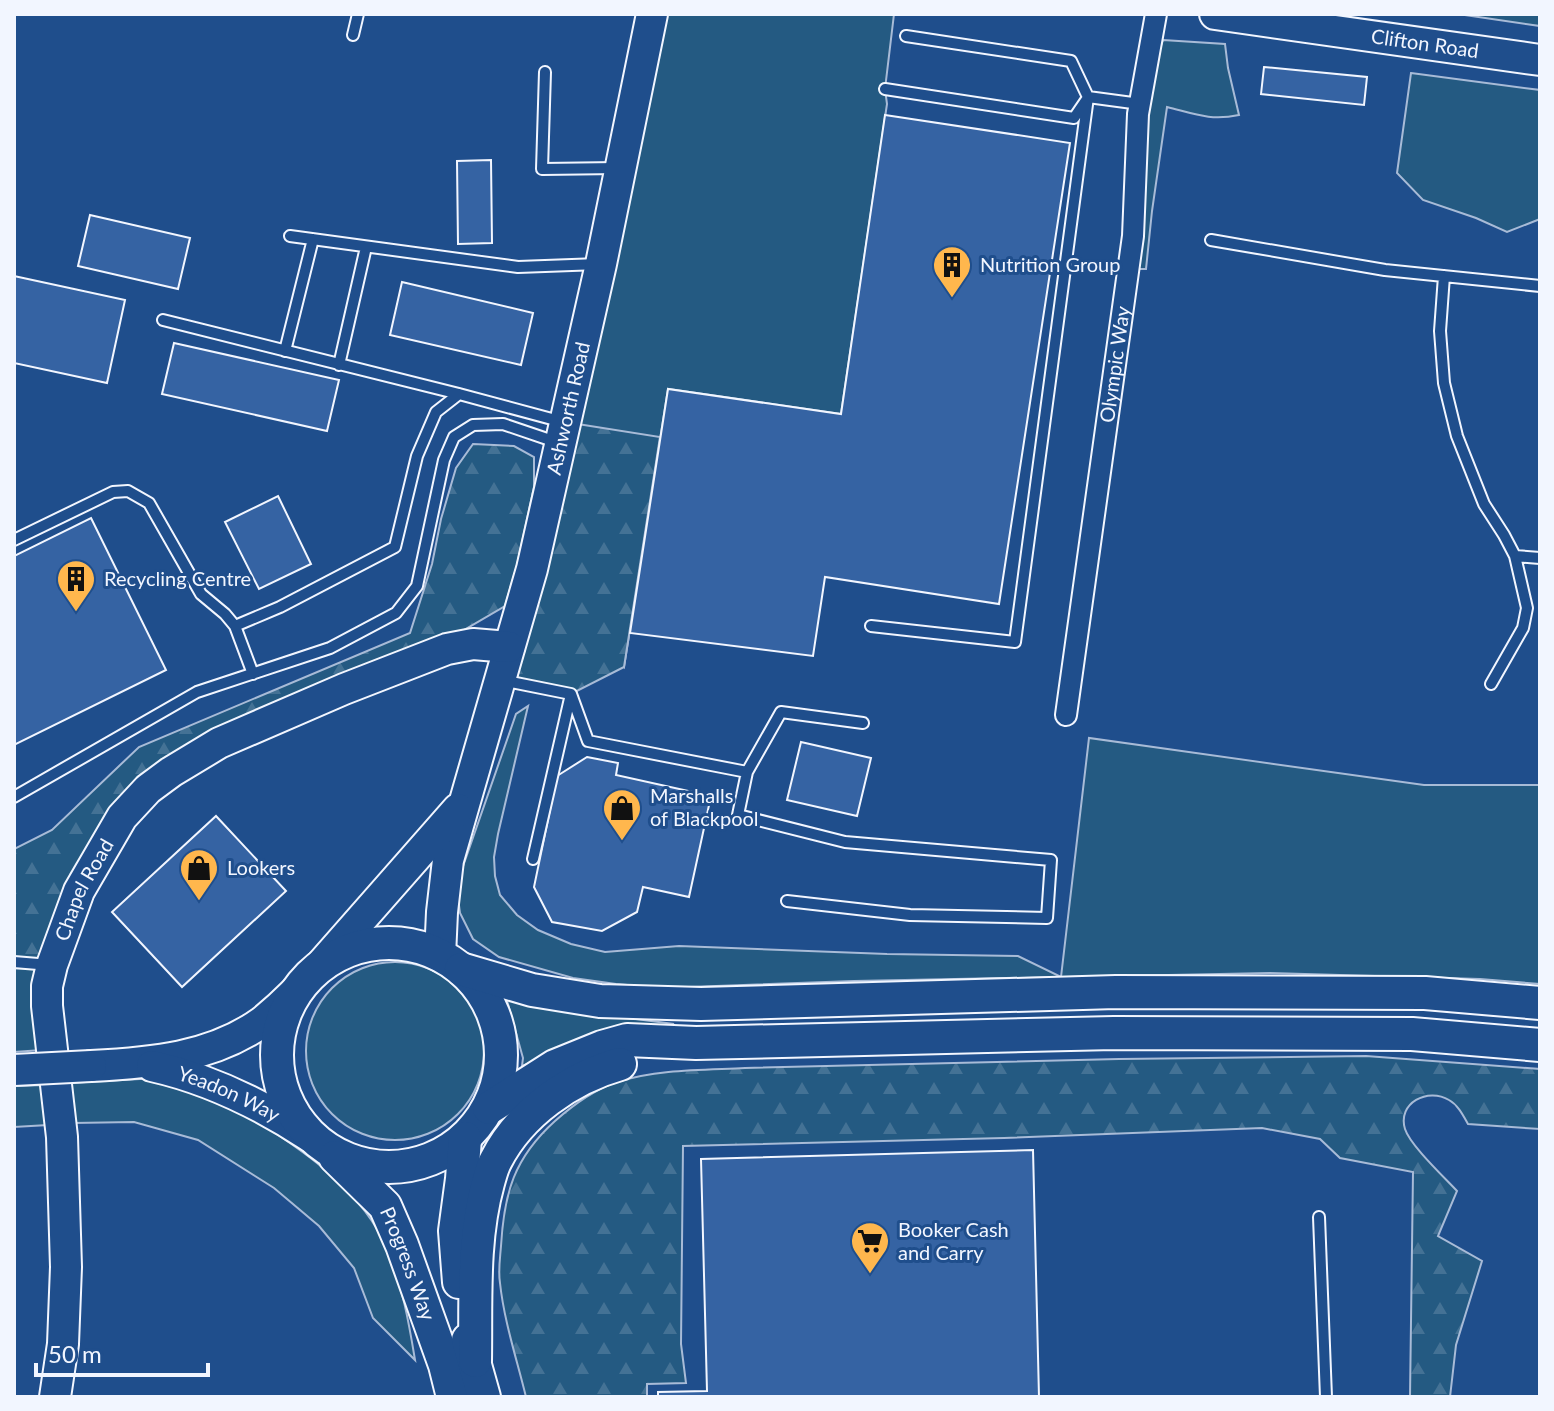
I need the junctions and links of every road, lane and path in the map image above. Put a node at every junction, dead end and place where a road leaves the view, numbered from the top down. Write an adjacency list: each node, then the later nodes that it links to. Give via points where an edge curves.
1 (358, 14): 5 (lane)
2 (652, 14): 12 (street, Ashworth Road)
3 (1156, 14): 11 (street, Olympic Way)
4 (1215, 14): 7 (street, Clifton Road)
5 (353, 35)
6 (906, 36): 10 (lane, via 1071,61)
7 (1540, 60)
8 (545, 72): 12 (lane, via 542,169)
9 (885, 89): 10 (lane, via 1074,118)
10 (1088, 97): 11 (lane); 29 (lane, via 1015,642)
11 (1140, 104): 35 (street, Olympic Way, via 1133,236)
12 (620, 167): 17 (street, Ashworth Road)
13 (290, 236): 14 (lane)
14 (313, 239): 16 (lane); 21 (lane)
15 (1211, 240): 18 (lane)
16 (366, 247): 17 (lane, via 518,267); 22 (lane)
17 (601, 264): 24 (street, Ashworth Road)
18 (1444, 276): 19 (lane); 26 (lane, via 1444,383 1457,436 1484,504)
19 (1540, 286)
20 (163, 320): 21 (lane)
21 (285, 351): 22 (lane)
22 (339, 365): 23 (lane)
23 (459, 394): 24 (lane); 28 (lane, via 436,412 417,456 395,547)
24 (563, 433): 30 (street, Ashworth Road); 31 (lane, via 473,425 454,437 444,460 417,586 396,613 330,648)
25 (14, 540): 28 (lane, via 113,492 128,491 149,503 201,594)
26 (1515, 556): 27 (lane); 33 (lane, via 1527,608 1523,628)
27 (1540, 558)
28 (235, 626): 31 (lane)
29 (871, 626)
30 (509, 647): 32 (street, Ashworth Road); 44 (street, Chapel Road, via 473,644 447,649 219,743 171,772 148,789 107,839 79,891)
31 (253, 674): 38 (lane, via 197,692)
32 (499, 680): 34 (lane); 39 (street, Ashworth Road)
33 (1491, 684)
34 (571, 694): 37 (lane, via 588,741); 40 (lane)
35 (1066, 715)
36 (863, 723): 37 (lane, via 781,712)
37 (747, 772): 41 (lane, via 738,815 845,842 1051,860 1047,918 910,915)
38 (14, 797)
39 (466, 800): 43 (street, Ashworth Road, via 448,860 442,912); 45 (street, Ashworth Road)
40 (533, 859)
41 (787, 901)
42 (14, 962): 44 (lane)
43 (451, 962): 45 (main road, via 406,944 375,943); 47 (main road, via 532,990 614,1001 701,1004 1147,992 1425,993); 52 (main road, via 486,998 500,1033 501,1072)
44 (52, 965): 57 (street, Chapel Road, via 47,1006 62,1137 66,1267)
45 (320, 966): 46 (main road)
46 (294, 993): 50 (street, Yeadon Way, via 238,1036); 54 (main road, via 279,1029 277,1068 287,1105)
47 (1540, 1003)
48 (696, 1043): 49 (main road, via 1130,1033 1412,1034); 52 (main road, via 627,1040 602,1047 555,1066); 56 (main road, via 582,1079 541,1106 510,1138 495,1161 482,1204)
49 (1540, 1045)
50 (142, 1064): 51 (street, Yeadon Way, bridge); 54 (street, Yeadon Way, via 216,1085)
51 (14, 1070)
52 (489, 1108): 53 (main road)
53 (465, 1138): 54 (main road, via 434,1159 398,1168 361,1165); 56 (main road, Progress Way, via 455,1231 463,1320)
54 (319, 1143): 58 (main road, Progress Way, via 385,1206)
55 (1319, 1217): 60 (lane)
56 (475, 1361): 59 (main road, Progress Way)
57 (55, 1397)
58 (453, 1397)
59 (484, 1397)
60 (1326, 1397)

